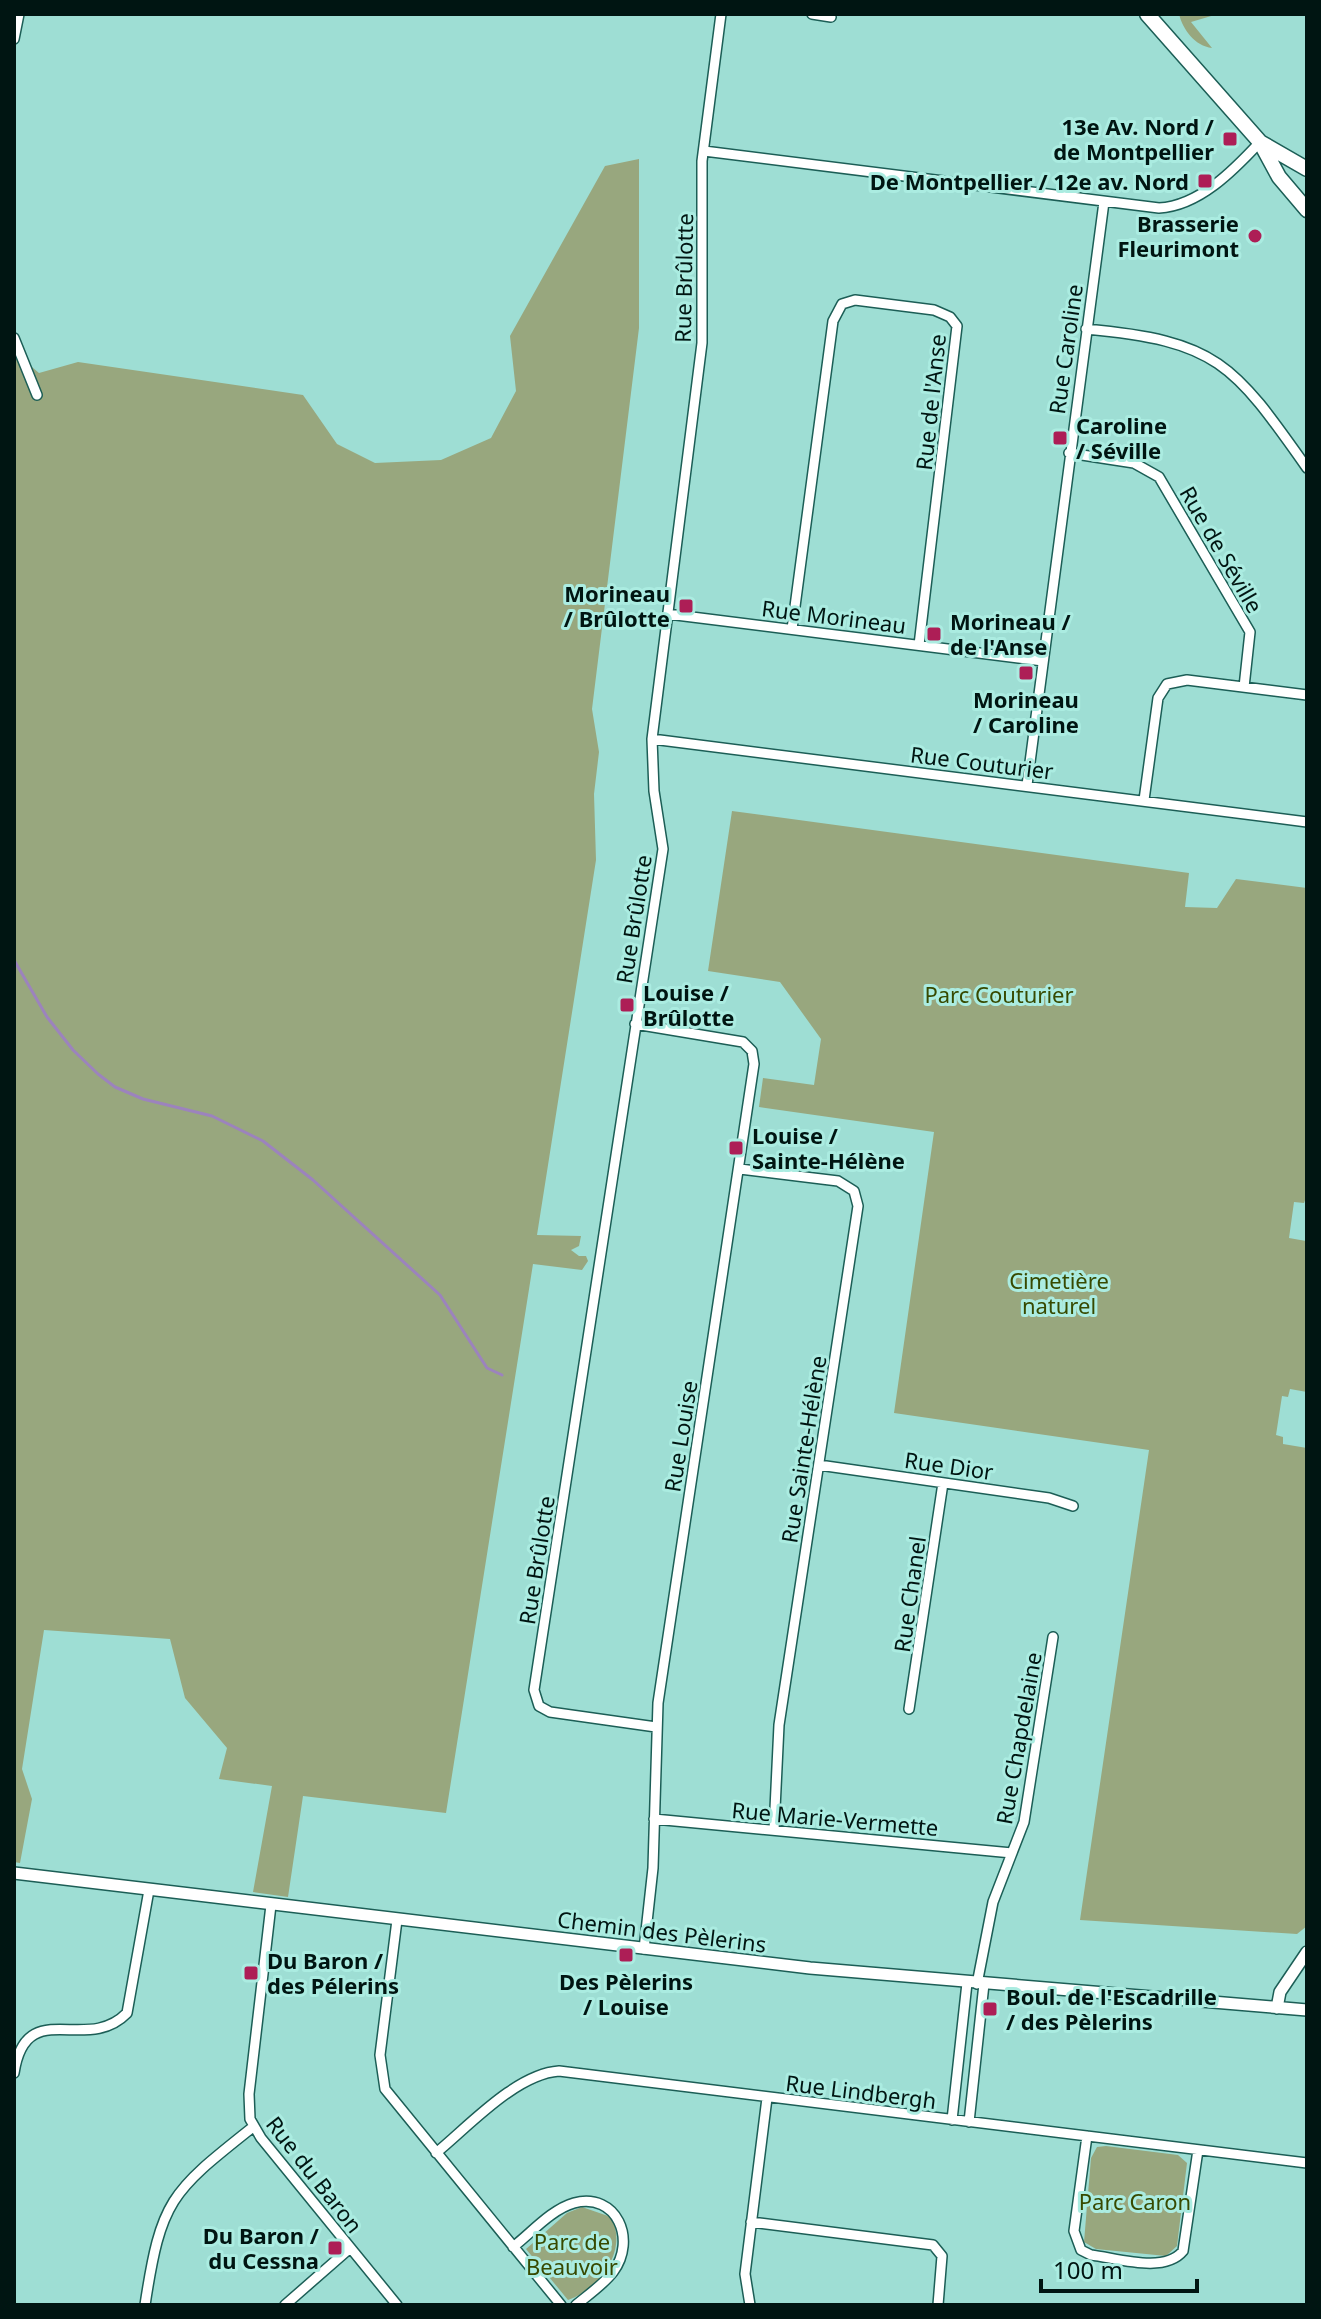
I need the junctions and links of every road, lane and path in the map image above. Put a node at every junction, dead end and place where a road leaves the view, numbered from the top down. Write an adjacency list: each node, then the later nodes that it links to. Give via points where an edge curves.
1 (19, 14): 6 (street)
2 (721, 14): 8 (street, Rue Brûlotte)
3 (812, 14): 5 (street)
4 (1147, 14): 7 (main road)
5 (831, 17)
6 (14, 39)
7 (1260, 142): 9 (main road); 10 (street, via 1241,163 1183,204 1159,208); 11 (main road, via 1279,177)
8 (704, 151): 10 (street); 17 (street, Rue Brûlotte, via 703,333)
9 (1307, 169)
10 (1104, 202): 12 (street, Rue Caroline)
11 (1307, 210)
12 (1086, 329): 15 (street, Rue Caroline); 16 (street, via 1181,343 1211,359 1259,400)
13 (14, 338): 14 (street)
14 (37, 395)
15 (1069, 453): 20 (street, Rue Caroline); 21 (street, Rue de Séville, via 1134,463 1159,477 1250,632)
16 (1307, 468)
17 (668, 614): 18 (street, Rue Morineau); 23 (street, Rue Brûlotte)
18 (792, 629): 19 (street, Rue Morineau); 19 (street, Rue de l'Anse, via 833,321 842,304 863,301 942,312 957,326)
19 (919, 645): 20 (street, Rue Morineau)
20 (1043, 661): 24 (street, Rue Caroline)
21 (1244, 687): 22 (street); 25 (street, via 1187,680 1161,689)
22 (1307, 695)
23 (652, 739): 24 (street, Rue Couturier); 27 (street, Rue Brûlotte, via 663,849)
24 (1027, 785): 25 (street, Rue Couturier)
25 (1144, 800): 26 (street, Rue Couturier)
26 (1307, 822)
27 (635, 1024): 28 (street, Rue Louise, via 743,1042 752,1051 754,1072); 34 (street, Rue Brûlotte, via 535,1698 550,1712)
28 (740, 1169): 29 (street, Rue Sainte-Hélène, via 838,1181 857,1198); 34 (street, Rue Louise)
29 (819, 1465): 30 (street, Rue Dior); 36 (street, Rue Sainte-Hélène, via 779,1725)
30 (943, 1483): 31 (street, Rue Dior); 33 (street, Rue Chanel)
31 (1073, 1506)
32 (1053, 1637): 37 (street, Rue Chapdelaine, via 1024,1822)
33 (909, 1709)
34 (656, 1727): 35 (street, Rue Louise)
35 (654, 1819): 36 (street, Rue Marie-Vermette); 42 (street, Rue Louise)
36 (774, 1830): 37 (street, Rue Marie-Vermette)
37 (1012, 1853): 44 (street, Rue Chapdelaine, via 989,1915)
38 (14, 1873): 39 (street, Chemin des Pèlerins)
39 (149, 1890): 40 (street, Chemin des Pèlerins); 47 (street, via 127,2013 97,2031 40,2031 20,2050)
40 (271, 1905): 41 (street, Chemin des Pèlerins); 51 (street, Rue du Baron, via 249,2094)
41 (397, 1920): 42 (street, Chemin des Pèlerins); 54 (street, via 379,2068 385,2089)
42 (644, 1949): 44 (street, Chemin des Pèlerins)
43 (1307, 1952): 45 (street, via 1280,1992)
44 (976, 1984): 45 (street, Chemin des Pèlerins); 49 (street); 50 (street)
45 (1277, 2008): 46 (street, Chemin des Pèlerins)
46 (1307, 2010)
47 (14, 2073)
48 (767, 2098): 49 (street, Rue Lindbergh); 54 (street, Rue Lindbergh, via 548,2072 523,2082); 56 (street)
49 (952, 2120): 50 (street, Rue Lindbergh)
50 (969, 2122): 52 (street, Rue Lindbergh)
51 (253, 2127): 58 (street, Rue du Baron); 59 (street, via 176,2194 158,2233)
52 (1087, 2136): 53 (street, Rue Lindbergh); 53 (street, via 1074,2231 1081,2250 1091,2255 1162,2263 1178,2257)
53 (1198, 2150): 55 (street, Rue Lindbergh)
54 (436, 2153): 57 (street)
55 (1307, 2163)
56 (751, 2222): 64 (street, via 745,2274); 65 (street, via 933,2245 942,2256)
57 (513, 2247): 62 (street); 63 (street, via 572,2203 594,2202 613,2210 624,2231 620,2260 613,2273)
58 (349, 2249): 60 (street); 61 (street, Rue du Baron)
59 (145, 2305)
60 (285, 2305)
61 (397, 2305)
62 (561, 2305)
63 (576, 2305)
64 (750, 2305)
65 (938, 2305)

